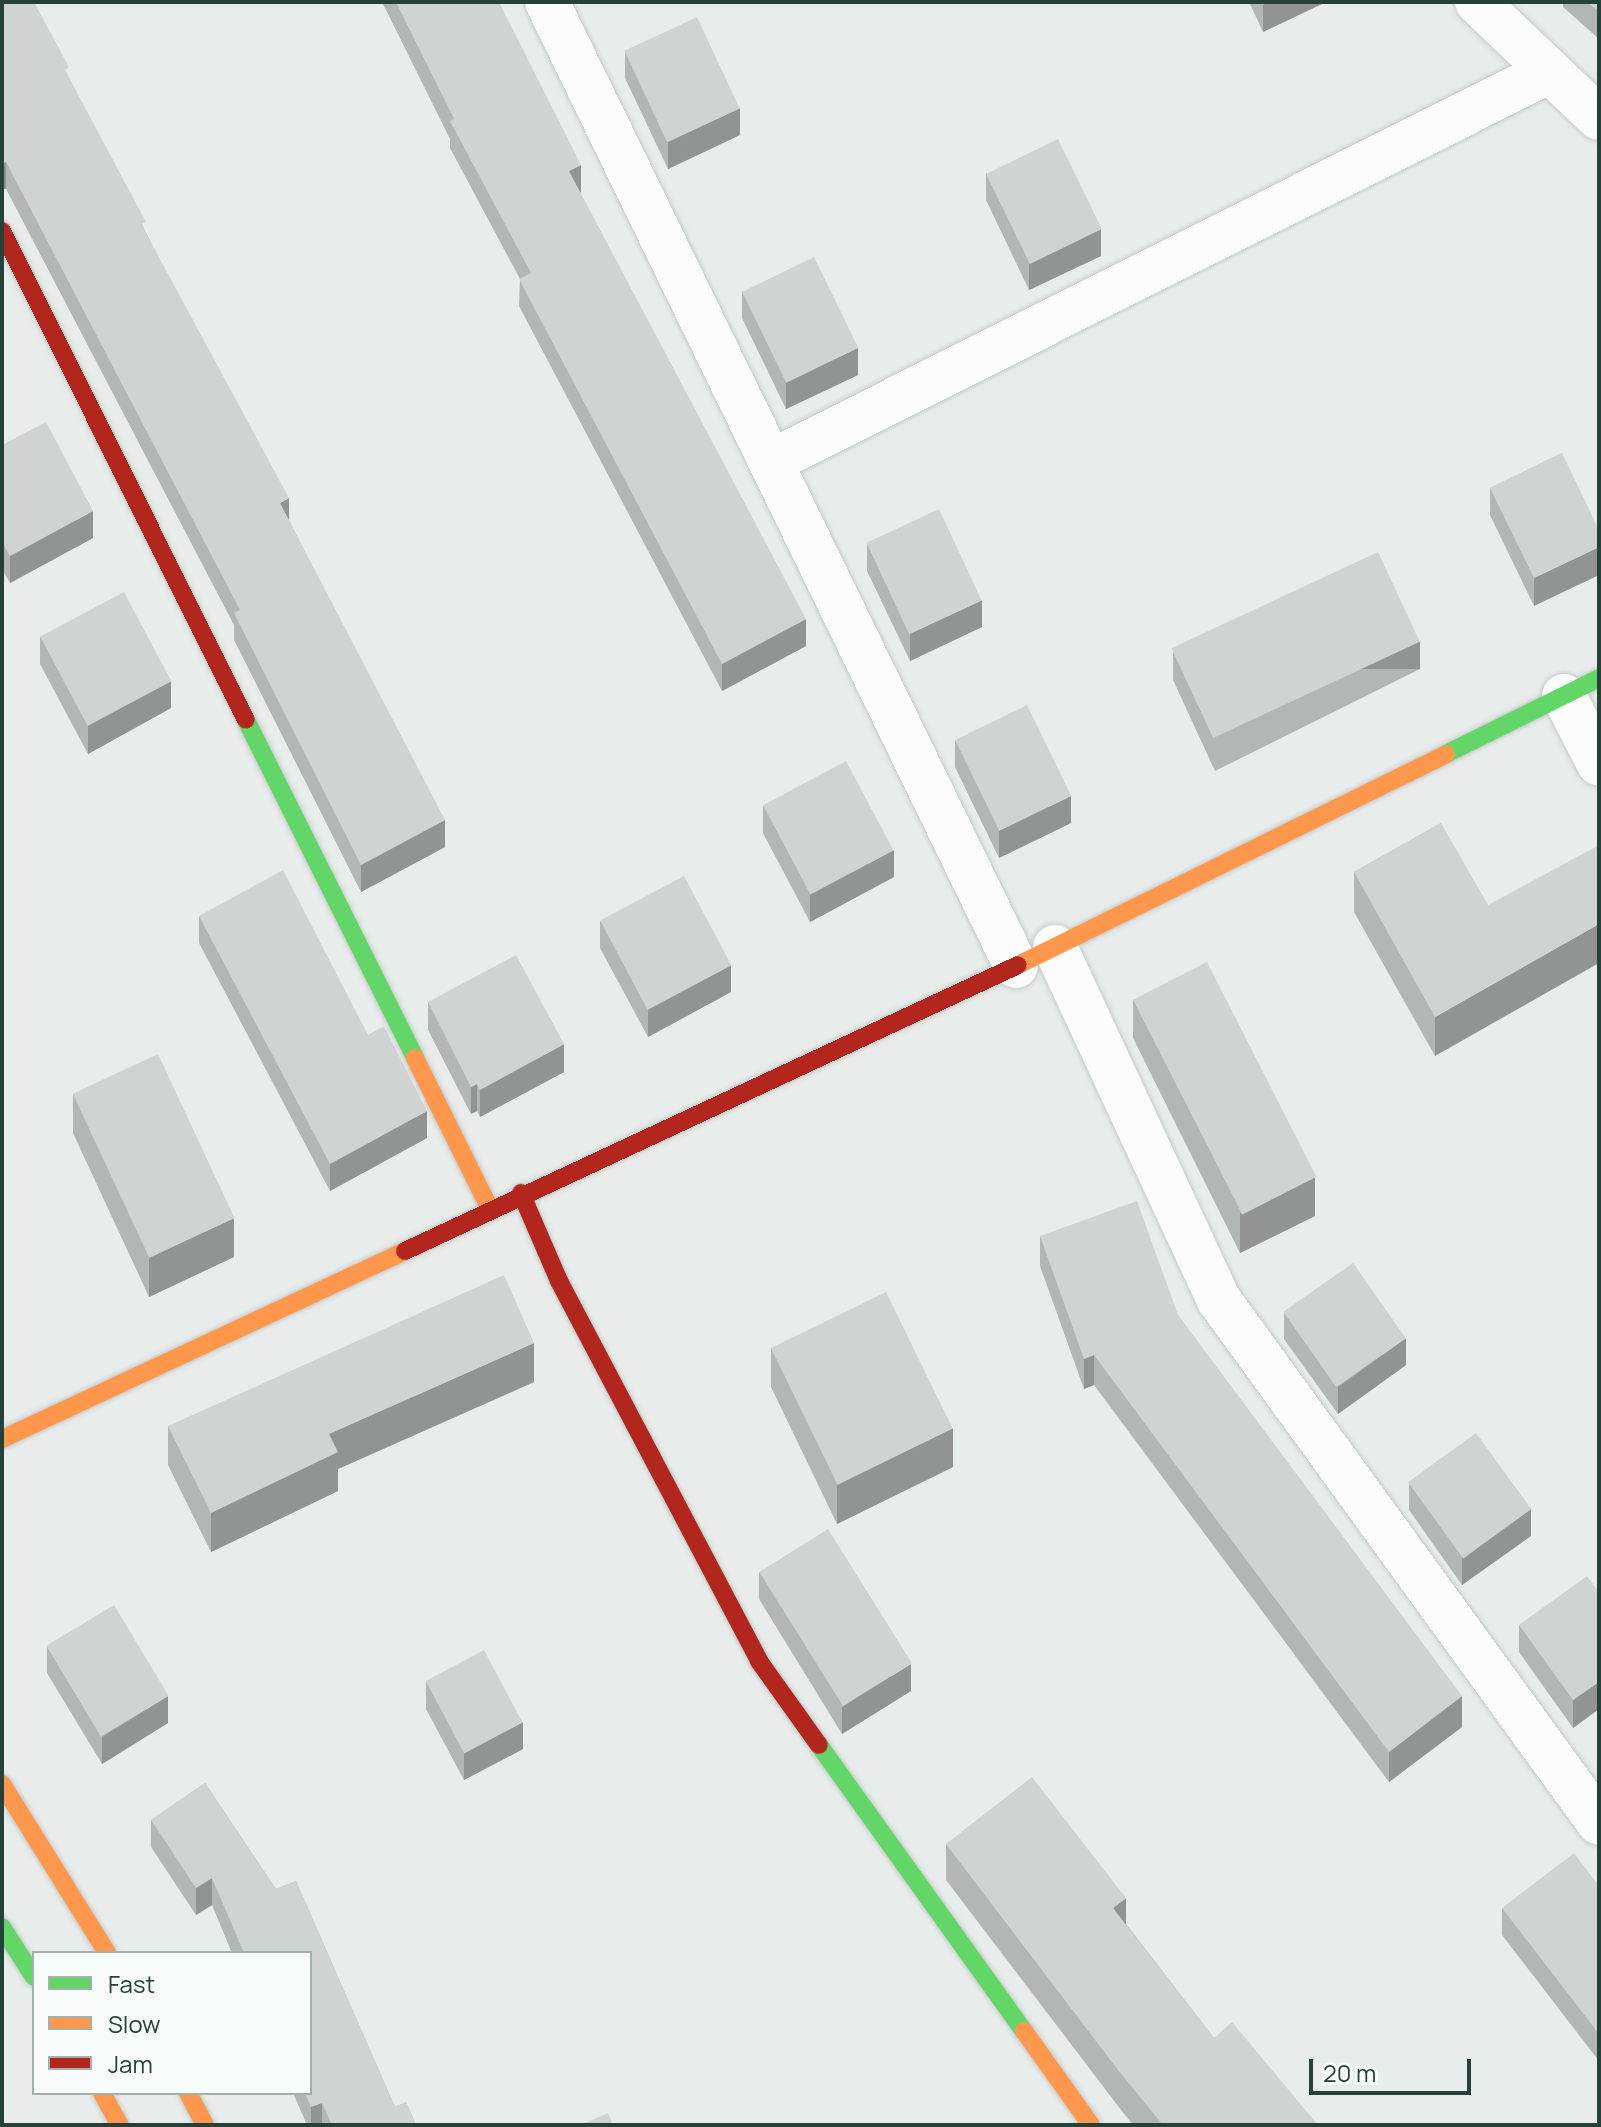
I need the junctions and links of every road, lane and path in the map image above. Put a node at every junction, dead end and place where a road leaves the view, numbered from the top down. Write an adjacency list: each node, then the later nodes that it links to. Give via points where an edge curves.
1 (547, 2): 6 (street)
2 (1477, 2): 3 (street)
3 (1550, 71): 4 (street); 6 (street)
4 (1599, 118)
5 (2, 231): 12 (street)
6 (772, 461): 10 (street)
7 (1581, 687): 8 (street); 9 (street)
8 (1599, 764)
9 (1055, 947): 10 (street); 15 (street, via 1219,1300)
10 (1016, 966): 11 (street)
11 (521, 1193): 12 (street); 23 (street, via 559,1281 759,1661)
12 (489, 1207): 13 (street)
13 (2, 1439)
14 (2, 1784): 17 (street)
15 (1599, 1823)
16 (2, 1927): 18 (street)
17 (106, 1951)
18 (32, 1974)
19 (103, 2095): 21 (street)
20 (189, 2095): 22 (street)
21 (120, 2125)
22 (205, 2125)
23 (1091, 2125)

